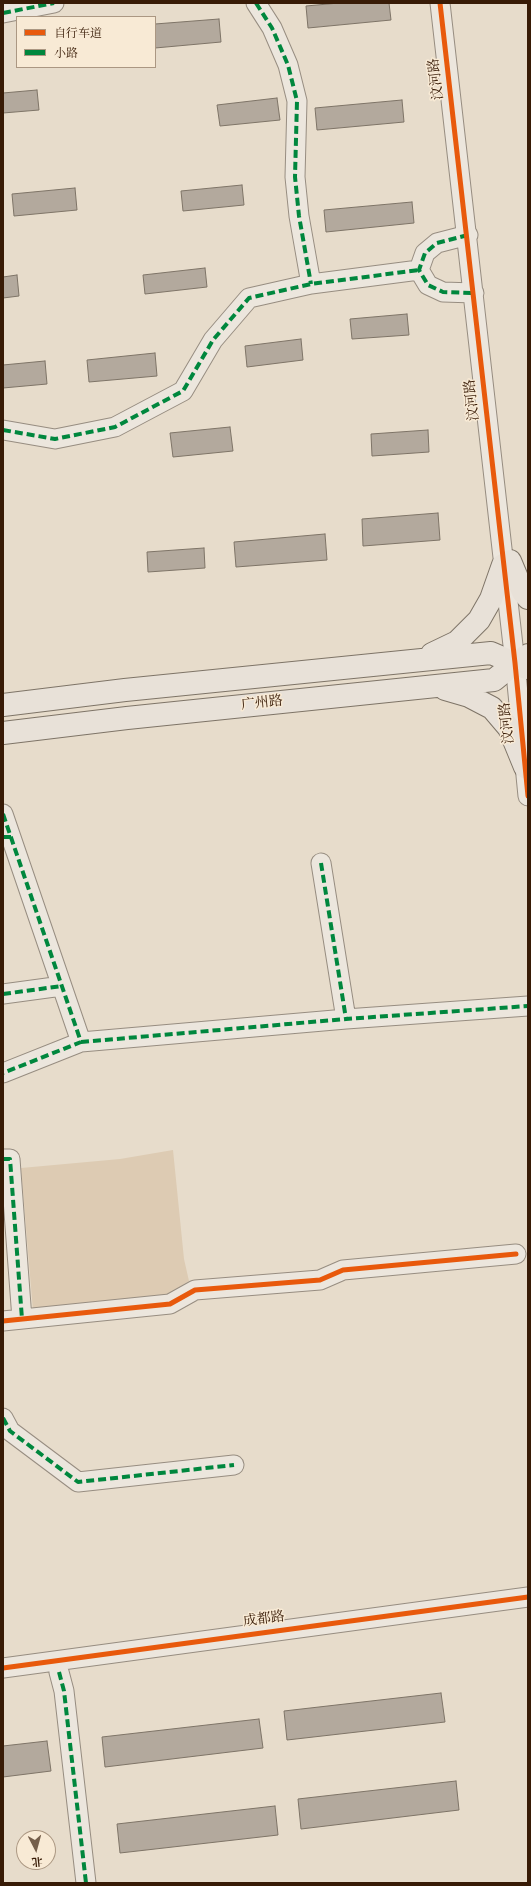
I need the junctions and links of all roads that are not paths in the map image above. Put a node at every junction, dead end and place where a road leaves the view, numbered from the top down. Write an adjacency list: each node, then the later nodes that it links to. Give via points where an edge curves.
1 (54, 3): 5 (street)
2 (256, 3): 8 (street, via 272,28 288,64 298,101 295,177)
3 (440, 3): 6 (street, 汶河路)
4 (452, 3): 11 (street, 汶河路)
5 (3, 13)
6 (468, 235): 7 (street, via 437,243 425,253); 9 (street, 汶河路)
7 (419, 270): 8 (street); 9 (street, via 428,285 438,290)
8 (311, 284): 10 (street, via 249,298 213,340 183,391 115,427 55,439)
9 (474, 293): 11 (street, 汶河路)
10 (3, 430)
11 (507, 563): 12 (main road); 13 (main road, via 479,620 458,642); 14 (street, 汶河路)
12 (528, 598)
13 (422, 660): 14 (main road, 广州路, via 491,653); 16 (main road, 广州路)
14 (524, 662): 15 (main road, 广州路, via 494,680); 18 (street, 汶河路)
15 (436, 686): 17 (main road, 广州路); 18 (main road, via 469,696 492,708 508,728)
16 (3, 705)
17 (3, 733)
18 (527, 762): 19 (street, 汶河路)
19 (528, 796)
20 (3, 814): 21 (street)
21 (7, 837): 23 (street)
22 (321, 862): 26 (street)
23 (62, 986): 24 (street); 27 (street)
24 (3, 994)
25 (528, 1006): 26 (street)
26 (346, 1019): 27 (street)
27 (81, 1042): 28 (street)
28 (3, 1074)
29 (3, 1159): 31 (street, via 10,1158)
30 (516, 1254): 31 (street, via 343,1270 320,1280 195,1290 170,1304)
31 (22, 1319): 32 (street)
32 (3, 1321)
33 (3, 1418): 34 (street, via 10,1431 78,1482)
34 (234, 1465)
35 (528, 1597): 37 (street, 成都路)
36 (528, 1610): 38 (street, 成都路)
37 (3, 1668)
38 (58, 1672): 39 (street, 成都路); 40 (street, via 64,1690)
39 (3, 1679)
40 (86, 1883)

